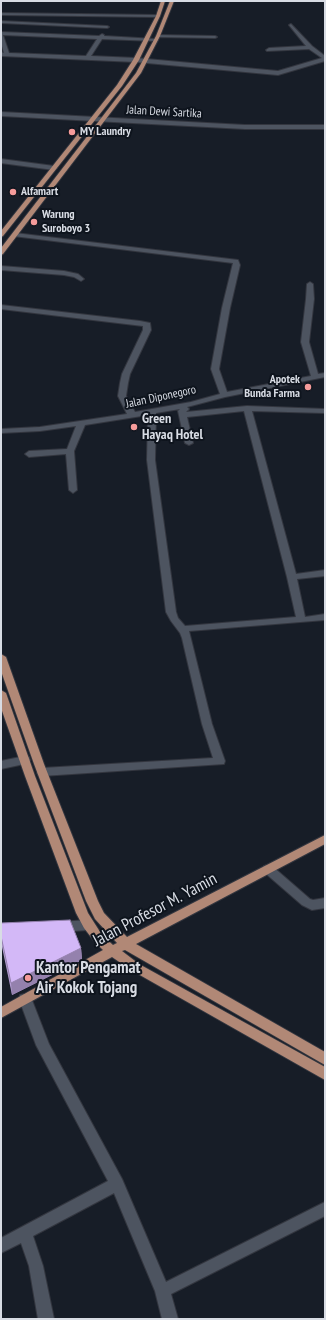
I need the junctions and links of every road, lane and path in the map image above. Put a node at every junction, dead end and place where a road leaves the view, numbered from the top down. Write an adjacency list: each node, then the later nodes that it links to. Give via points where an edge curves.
1 (163, 1): 5 (main road)
2 (172, 1): 11 (main road)
3 (1, 14): 4 (street)
4 (111, 15): 5 (street); 8 (street)
5 (158, 16): 13 (main road)
6 (1, 22): 8 (street)
7 (291, 25): 14 (street)
8 (107, 27): 12 (street)
9 (1, 36): 12 (street); 17 (street)
10 (215, 37): 11 (street)
11 (157, 38): 13 (street); 21 (main road)
12 (100, 39): 13 (street); 18 (street)
13 (146, 40): 20 (main road)
14 (310, 47): 15 (street); 19 (street)
15 (269, 50)
16 (1, 54): 17 (street)
17 (7, 54): 18 (street)
18 (88, 57): 20 (street)
19 (325, 59): 21 (street, via 278,73)
20 (136, 60): 21 (street); 23 (main road, via 120,86)
21 (145, 60): 24 (main road, via 128,88)
22 (1, 114): 23 (street, Jalan Dewi Sartika)
23 (93, 119): 24 (street, Jalan Dewi Sartika); 27 (main road)
24 (104, 119): 25 (street, Jalan Dewi Sartika, via 245,127); 28 (main road)
25 (325, 127)
26 (1, 161): 27 (street)
27 (52, 170): 28 (main road); 29 (main road)
28 (62, 173): 30 (main road)
29 (1, 234)
30 (15, 235): 31 (main road); 38 (street, via 236,261 215,370)
31 (1, 253)
32 (1, 268): 33 (street, via 64,273 76,275)
33 (81, 279)
34 (310, 284): 37 (street, via 305,342)
35 (1, 307): 43 (street, via 146,325 147,330 126,374 122,396)
36 (325, 375): 37 (street, Jalan Diponegoro)
37 (315, 377): 38 (street, Jalan Diponegoro)
38 (224, 395): 39 (street, Jalan Diponegoro)
39 (192, 404): 42 (street, Jalan Diponegoro); 44 (street, via 182,411)
40 (247, 408): 41 (street); 44 (street); 52 (street)
41 (325, 410)
42 (152, 412): 43 (street, Jalan Diponegoro); 55 (street, via 151,460 171,612)
43 (132, 415): 45 (street, Jalan Diponegoro)
44 (183, 415): 47 (street)
45 (81, 424): 46 (street, Jalan Diponegoro); 48 (street)
46 (1, 432)
47 (189, 443)
48 (70, 451): 49 (street); 50 (street)
49 (29, 454)
50 (73, 490)
51 (325, 573): 52 (street)
52 (292, 577): 54 (street)
53 (325, 617): 54 (street)
54 (301, 620): 55 (street)
55 (182, 629): 59 (street, via 187,638 207,724 220,761)
56 (1, 657): 59 (main road)
57 (1, 693): 59 (main road)
58 (1, 765): 59 (street)
59 (33, 766): 63 (main road, via 79,906); 65 (main road, via 99,916)
60 (325, 839): 61 (main road, Jalan Profesor M. Yamin)
61 (268, 869): 62 (street, via 306,902); 65 (main road, Jalan Profesor M. Yamin)
62 (325, 903)
63 (88, 926): 64 (street); 66 (main road)
64 (48, 927)
65 (126, 944): 66 (main road, Jalan Profesor M. Yamin); 69 (main road)
66 (112, 951): 67 (main road, Jalan Profesor M. Yamin); 70 (main road, via 135,967)
67 (25, 999): 68 (main road, Jalan Profesor M. Yamin); 71 (street, via 43,1045)
68 (1, 1013)
69 (325, 1059)
70 (325, 1074)
71 (117, 1184): 73 (street); 75 (street)
72 (325, 1209): 75 (street)
73 (26, 1233): 74 (street); 76 (street, via 36,1266)
74 (1, 1246)
75 (163, 1291): 77 (street)
76 (46, 1319)
77 (170, 1319)

